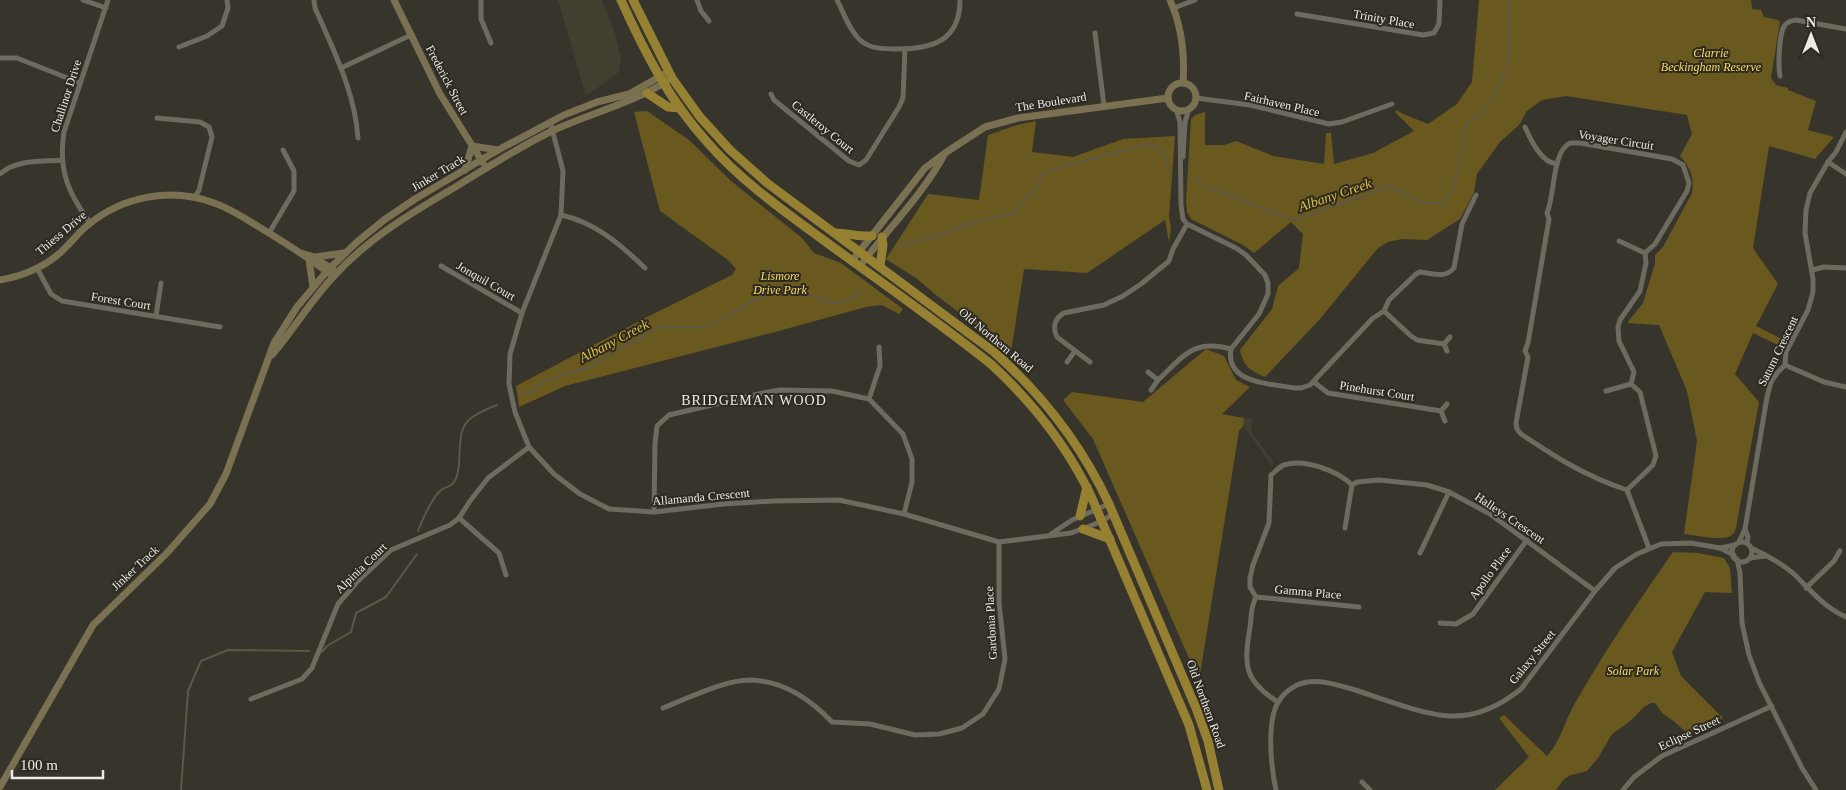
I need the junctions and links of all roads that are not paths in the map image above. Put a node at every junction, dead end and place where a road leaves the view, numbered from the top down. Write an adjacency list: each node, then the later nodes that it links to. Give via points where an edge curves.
1 (82, 0): 15 (street)
2 (108, 0): 15 (street, Challinor Drive)
3 (227, 0): 23 (street, via 222,26 207,36)
4 (314, 0): 26 (street)
5 (394, 0): 21 (street, Frederick Street)
6 (481, 0): 22 (street, via 481,19)
7 (621, 0): 29 (highway, Old Northern Road)
8 (633, 0): 27 (highway, Old Northern Road)
9 (697, 0): 18 (street)
10 (837, 0): 24 (street, via 860,40 872,47)
11 (960, 0): 24 (street, via 956,24 950,34 927,48)
12 (1170, 0): 16 (street)
13 (1195, 0): 16 (street)
14 (1440, 0): 17 (street, Trinity Place, via 1439,24 1434,33 1423,36)
15 (106, 8): 30 (street, Challinor Drive)
16 (1174, 8): 31 (street, via 1183,46)
17 (1297, 14)
18 (709, 21)
19 (1846, 29): 28 (street, via 1796,20 1787,22 1783,28 1778,66)
20 (1095, 33): 37 (street)
21 (411, 35): 26 (street); 47 (street, Frederick Street, via 440,94)
22 (491, 43)
23 (179, 46)
24 (905, 49): 33 (street, Castleroy Court, via 905,86 900,108 866,160 859,165 774,100)
25 (0, 58): 30 (street, via 17,58)
26 (341, 68): 46 (street, via 356,117)
27 (670, 75): 29 (street, Jinker Track); 65 (highway, Old Northern Road, via 700,117 730,150 767,183)
28 (1780, 76)
29 (661, 80): 32 (street, Jinker Track); 38 (highway, Old Northern Road); 42 (street, Jinker Track)
30 (80, 83): 50 (street, Challinor Drive, via 64,132)
31 (1182, 83): 34 (street, via 1172,87); 35 (street, via 1192,88)
32 (647, 94): 38 (highway, via 668,107); 44 (street, Jinker Track)
33 (771, 94)
34 (1168, 98): 37 (street, The Boulevard); 39 (street)
35 (1196, 98): 36 (street, Fairhaven Place, via 1250,105 1329,124); 40 (street)
36 (1392, 104)
37 (1104, 106): 66 (street, The Boulevard, via 1018,118 985,127 926,168)
38 (680, 108): 72 (highway, Old Northern Road, via 738,173 774,204)
39 (1176, 109): 40 (street); 52 (street, via 1180,122)
40 (1189, 109): 52 (street)
41 (158, 118): 60 (street, via 200,122 210,127 212,137)
42 (550, 121): 44 (street, Allamanda Crescent); 49 (street, Jinker Track)
43 (1525, 128): 54 (street, via 1545,158)
44 (552, 131): 55 (street, Jinker Track); 61 (street, Allamanda Crescent, via 563,171)
45 (1846, 132): 53 (street, Saturn Crescent)
46 (358, 138)
47 (472, 146): 49 (street); 51 (street, Frederick Street); 56 (street)
48 (283, 150): 64 (street, via 294,171 294,191)
49 (498, 150): 51 (street, Jinker Track)
50 (62, 160): 57 (street, via 16,164); 62 (street, Challinor Drive, via 69,190)
51 (481, 160): 55 (street, Frederick Street); 56 (street, Jinker Track)
52 (1182, 162): 63 (street, via 1181,205)
53 (1828, 162): 58 (street); 79 (street, Saturn Crescent, via 1810,193 1806,210)
54 (1557, 164): 68 (street, Voyager Circuit, via 1565,146 1580,143 1672,159 1683,165 1689,183 1687,191 1655,244); 112 (street, Voyager Circuit, via 1525,351 1528,357 1517,429 1584,473)
55 (486, 168): 80 (street, Jinker Track, via 390,226)
56 (465, 170): 69 (street, Jinker Track, via 384,220)
57 (0, 174)
58 (1846, 174)
59 (1476, 195): 84 (street, via 1462,224 1454,268 1446,275 1416,274 1390,300)
60 (195, 197): 62 (street, Thiess Drive, via 165,195 136,200); 64 (street, Thiess Drive, via 232,210)
61 (561, 215): 76 (street, via 602,231); 85 (street, Allamanda Crescent)
62 (90, 223): 75 (street, Thiess Drive, via 58,254)
63 (1187, 224): 91 (street, via 1236,248 1265,275 1268,283 1268,294 1259,314); 92 (street, via 1172,249 1169,261 1141,284 1112,302 1059,316 1054,332)
64 (269, 233): 71 (street, Thiess Drive)
65 (835, 233): 66 (highway); 70 (highway, Old Northern Road)
66 (877, 236): 70 (street, The Boulevard); 74 (highway, via 883,245)
67 (1619, 241): 68 (street)
68 (1645, 252): 101 (street, via 1640,291 1620,320 1617,334 1634,372)
69 (344, 253): 71 (street); 78 (street, Jinker Track)
70 (864, 254): 72 (street, The Boulevard); 74 (highway, Old Northern Road)
71 (312, 258): 78 (street, Thiess Drive); 83 (street)
72 (856, 264): 111 (highway, Old Northern Road, via 966,345 1011,383 1052,430)
73 (441, 266): 85 (street, Jonquil Court)
74 (880, 266): 114 (highway, Old Northern Road, via 977,338 1028,383 1072,437)
75 (37, 268): 81 (street, Thiess Drive); 86 (street, Forest Court, via 51,294 62,301)
76 (645, 268)
77 (1846, 268): 79 (street)
78 (328, 270): 80 (street, Thiess Drive); 83 (street, Jinker Track)
79 (1812, 270): 97 (street, Saturn Crescent, via 1808,310 1786,352)
80 (335, 275): 94 (street, Jinker Track)
81 (0, 280)
82 (161, 283): 86 (street)
83 (313, 287): 94 (street, Jinker Track, via 274,343)
84 (1384, 311): 89 (street, via 1417,340); 100 (street, via 1373,318)
85 (522, 313): 109 (street, Allamanda Crescent, via 510,354 509,384 515,412)
86 (156, 316): 87 (street, Forest Court)
87 (220, 327)
88 (1450, 337): 89 (street)
89 (1444, 344): 93 (street)
90 (879, 347): 105 (street, via 880,366)
91 (1230, 349): 99 (street, via 1201,346 1192,349); 100 (street, via 1234,366 1252,381 1301,388)
92 (1075, 350): 95 (street); 96 (street)
93 (1447, 351)
94 (270, 358): 153 (street, Jinker Track, via 226,474 210,504 167,553 93,625)
95 (1067, 362)
96 (1090, 362)
97 (1785, 365): 102 (street, via 1824,382); 124 (street, Saturn Crescent, via 1771,382 1767,398)
98 (1148, 372): 99 (street)
99 (1158, 380): 103 (street)
100 (1314, 382): 107 (street, Pinehurst Court, via 1328,393)
101 (1631, 384): 104 (street); 112 (street, via 1640,392 1656,456 1653,465)
102 (1846, 387)
103 (1151, 390)
104 (1606, 391)
105 (869, 399): 116 (street, via 832,391 780,390 669,415 657,426); 117 (street, via 903,434 912,459 912,482)
106 (1446, 404): 107 (street)
107 (1441, 411): 108 (street)
108 (1445, 420)
109 (530, 447): 116 (street, Allamanda Crescent, via 554,474 580,494 609,509); 120 (street, Alpinia Court, via 488,478)
110 (1352, 486): 113 (street, Halleys Crescent, via 1357,482 1379,480 1428,485); 122 (street); 143 (street, via 1332,471 1304,464 1284,465 1271,475 1269,523 1250,578 1250,587)
111 (1087, 487): 115 (highway, Old Northern Road); 119 (highway)
112 (1627, 490): 131 (street)
113 (1449, 492): 127 (street, Halleys Crescent, via 1490,514); 135 (street)
114 (1109, 504): 115 (street, Allamanda Crescent); 118 (highway, Old Northern Road)
115 (1097, 508): 119 (street, Allamanda Crescent); 121 (highway, Old Northern Road)
116 (654, 512): 117 (street, Allamanda Crescent, via 724,504 839,500)
117 (904, 514): 128 (street, Allamanda Crescent)
118 (1114, 514): 121 (street, Allamanda Crescent); 155 (highway, Old Northern Road, via 1196,708 1208,741)
119 (1080, 516): 125 (street, Allamanda Crescent)
120 (459, 518): 140 (street, via 499,553); 147 (street, Alpinia Court, via 450,525 391,550 338,604 312,668 302,679)
121 (1102, 520): 123 (street, Allamanda Crescent); 126 (highway, Old Northern Road)
122 (1345, 528)
123 (1083, 529): 125 (street, Allamanda Crescent, via 1061,535); 126 (highway)
124 (1745, 529): 129 (street, Saturn Crescent); 130 (street, Saturn Crescent)
125 (1050, 534): 128 (street, Allamanda Crescent)
126 (1110, 540): 154 (highway, Old Northern Road, via 1189,724)
127 (1527, 540): 142 (street, Halleys Crescent); 146 (street, Apollo Place, via 1473,614 1456,624)
128 (999, 542): 150 (street, Gardonia Place, via 999,602 1005,659 999,689 983,714 962,728 915,736 870,724 832,722 799,694 751,680 723,685)
129 (1747, 543): 130 (street); 133 (street)
130 (1737, 544): 132 (street, Galaxy Street); 137 (street, via 1733,550)
131 (1649, 548): 132 (street, Galaxy Street, via 1677,542); 142 (street, Galaxy Street, via 1615,568)
132 (1720, 548): 137 (street, Galaxy Street)
133 (1751, 548): 136 (street); 138 (street, via 1752,553)
134 (1840, 552): 141 (street)
135 (1420, 553)
136 (1765, 556): 138 (street); 141 (street, via 1794,574)
137 (1735, 557): 138 (street); 139 (street)
138 (1747, 559): 139 (street)
139 (1740, 573): 149 (street, via 1745,639)
140 (506, 576)
141 (1806, 588): 145 (street, via 1826,606)
142 (1596, 590): 148 (street, Galaxy Street, via 1521,689 1505,702 1485,710 1465,715 1436,714 1324,682 1300,684)
143 (1256, 597): 144 (street, Gamma Place); 148 (street, via 1251,608 1247,670 1253,682)
144 (1359, 606)
145 (1846, 617)
146 (1440, 623)
147 (251, 699)
148 (1278, 702): 156 (street, via 1271,729)
149 (1772, 706): 152 (street); 158 (street, Eclipse Street, via 1662,756 1634,776)
150 (663, 708)
151 (1362, 782): 157 (street)
152 (1810, 783): 159 (street); 160 (street)
153 (0, 787)
154 (1207, 790)
155 (1219, 790)
156 (1276, 790)
157 (1370, 790)
158 (1624, 790)
159 (1816, 790)
160 (1820, 790)

